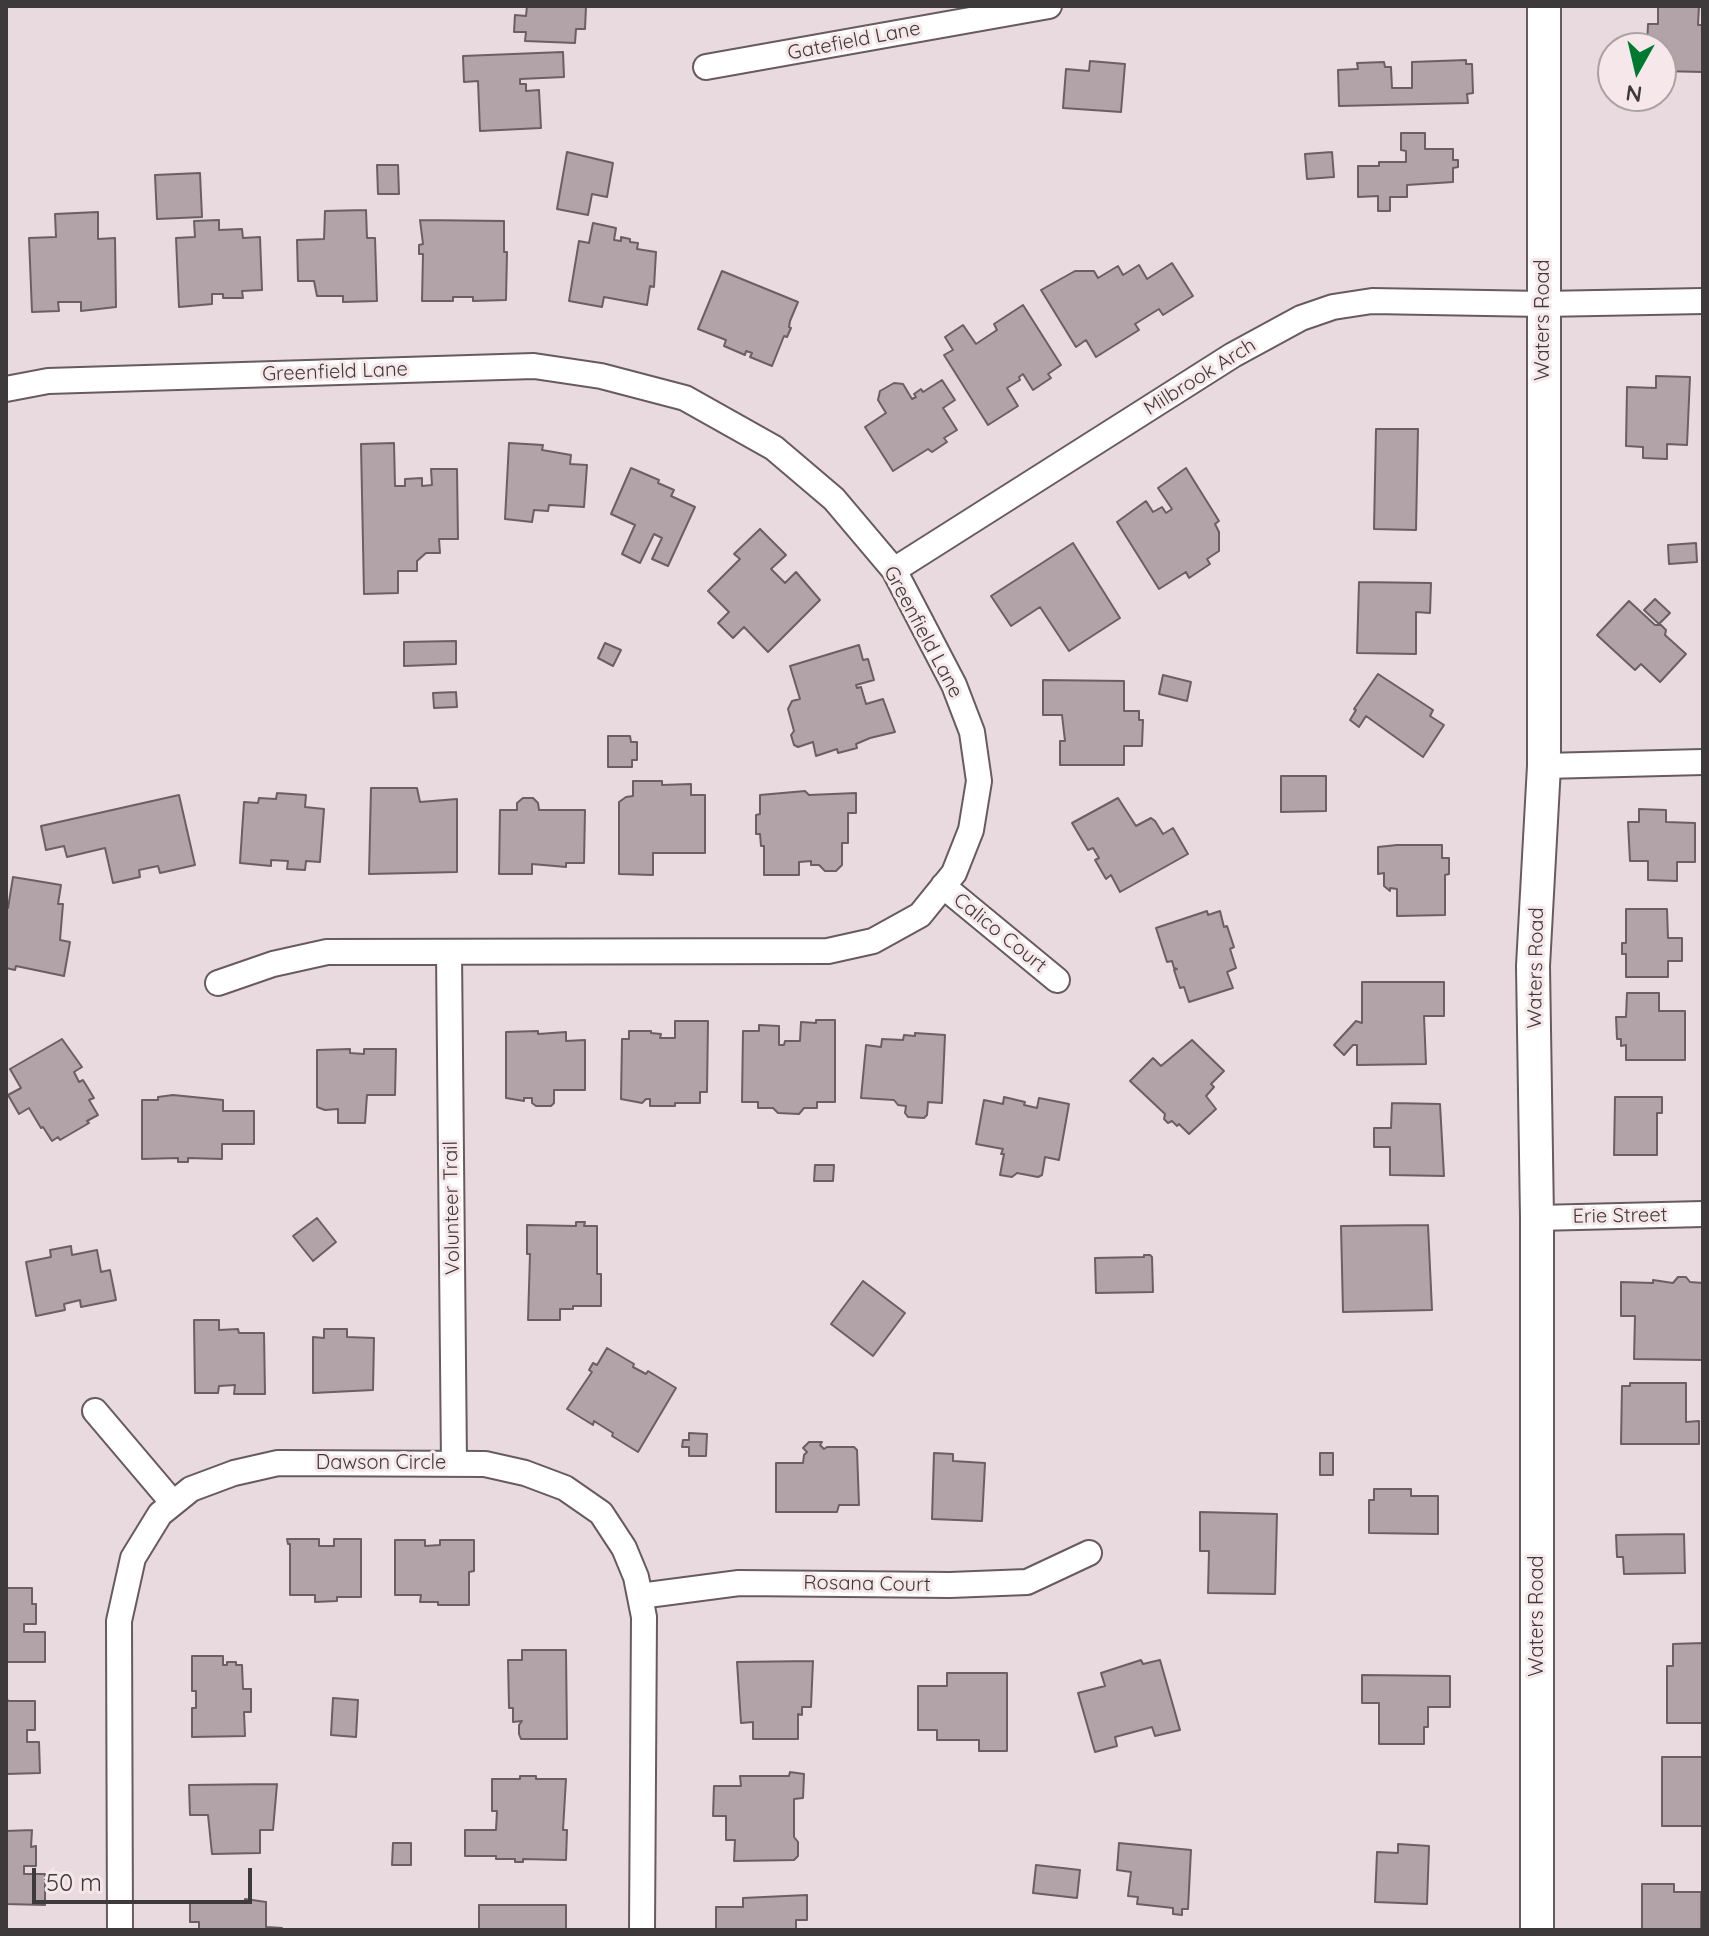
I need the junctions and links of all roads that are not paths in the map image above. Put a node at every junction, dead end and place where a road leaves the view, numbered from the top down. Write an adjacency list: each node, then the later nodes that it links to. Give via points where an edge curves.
1 (1049, 6): 3 (street, Gatefield Lane)
2 (1544, 6): 5 (street, Waters Road)
3 (706, 67)
4 (1703, 301): 5 (street, Milbrook Arch)
5 (1543, 304): 7 (street, Milbrook Arch, via 1372,301 1301,318 1233,355); 9 (street, Waters Road)
6 (6, 389): 7 (street, Greenfield Lane, via 48,381 534,366 601,376 685,398 774,448 834,499)
7 (894, 570): 10 (street, Greenfield Lane, via 954,685 972,732 979,781 971,830 954,873)
8 (1703, 762): 9 (street)
9 (1544, 766): 15 (street, Waters Road, via 1533,966)
10 (943, 886): 11 (street, Greenfield Lane, via 920,915 885,935 828,951); 12 (street, Calico Court)
11 (449, 952): 13 (street, Greenfield Lane, via 327,952); 17 (street, Volunteer Trail)
12 (1057, 980)
13 (218, 983)
14 (1703, 1214): 15 (street, Erie Street)
15 (1537, 1218): 23 (street, Waters Road)
16 (95, 1411): 18 (street)
17 (454, 1464): 18 (street, Dawson Circle, via 278,1463 191,1489); 20 (street, Dawson Circle, via 525,1473 565,1488 601,1513 624,1548)
18 (173, 1503): 21 (street, Dawson Circle, via 160,1514 133,1558 119,1621)
19 (1089, 1553): 20 (street, Rosana Court, via 1027,1582 739,1583)
20 (640, 1596): 22 (street, Dawson Circle)
21 (120, 1930)
22 (642, 1930)
23 (1537, 1930)

